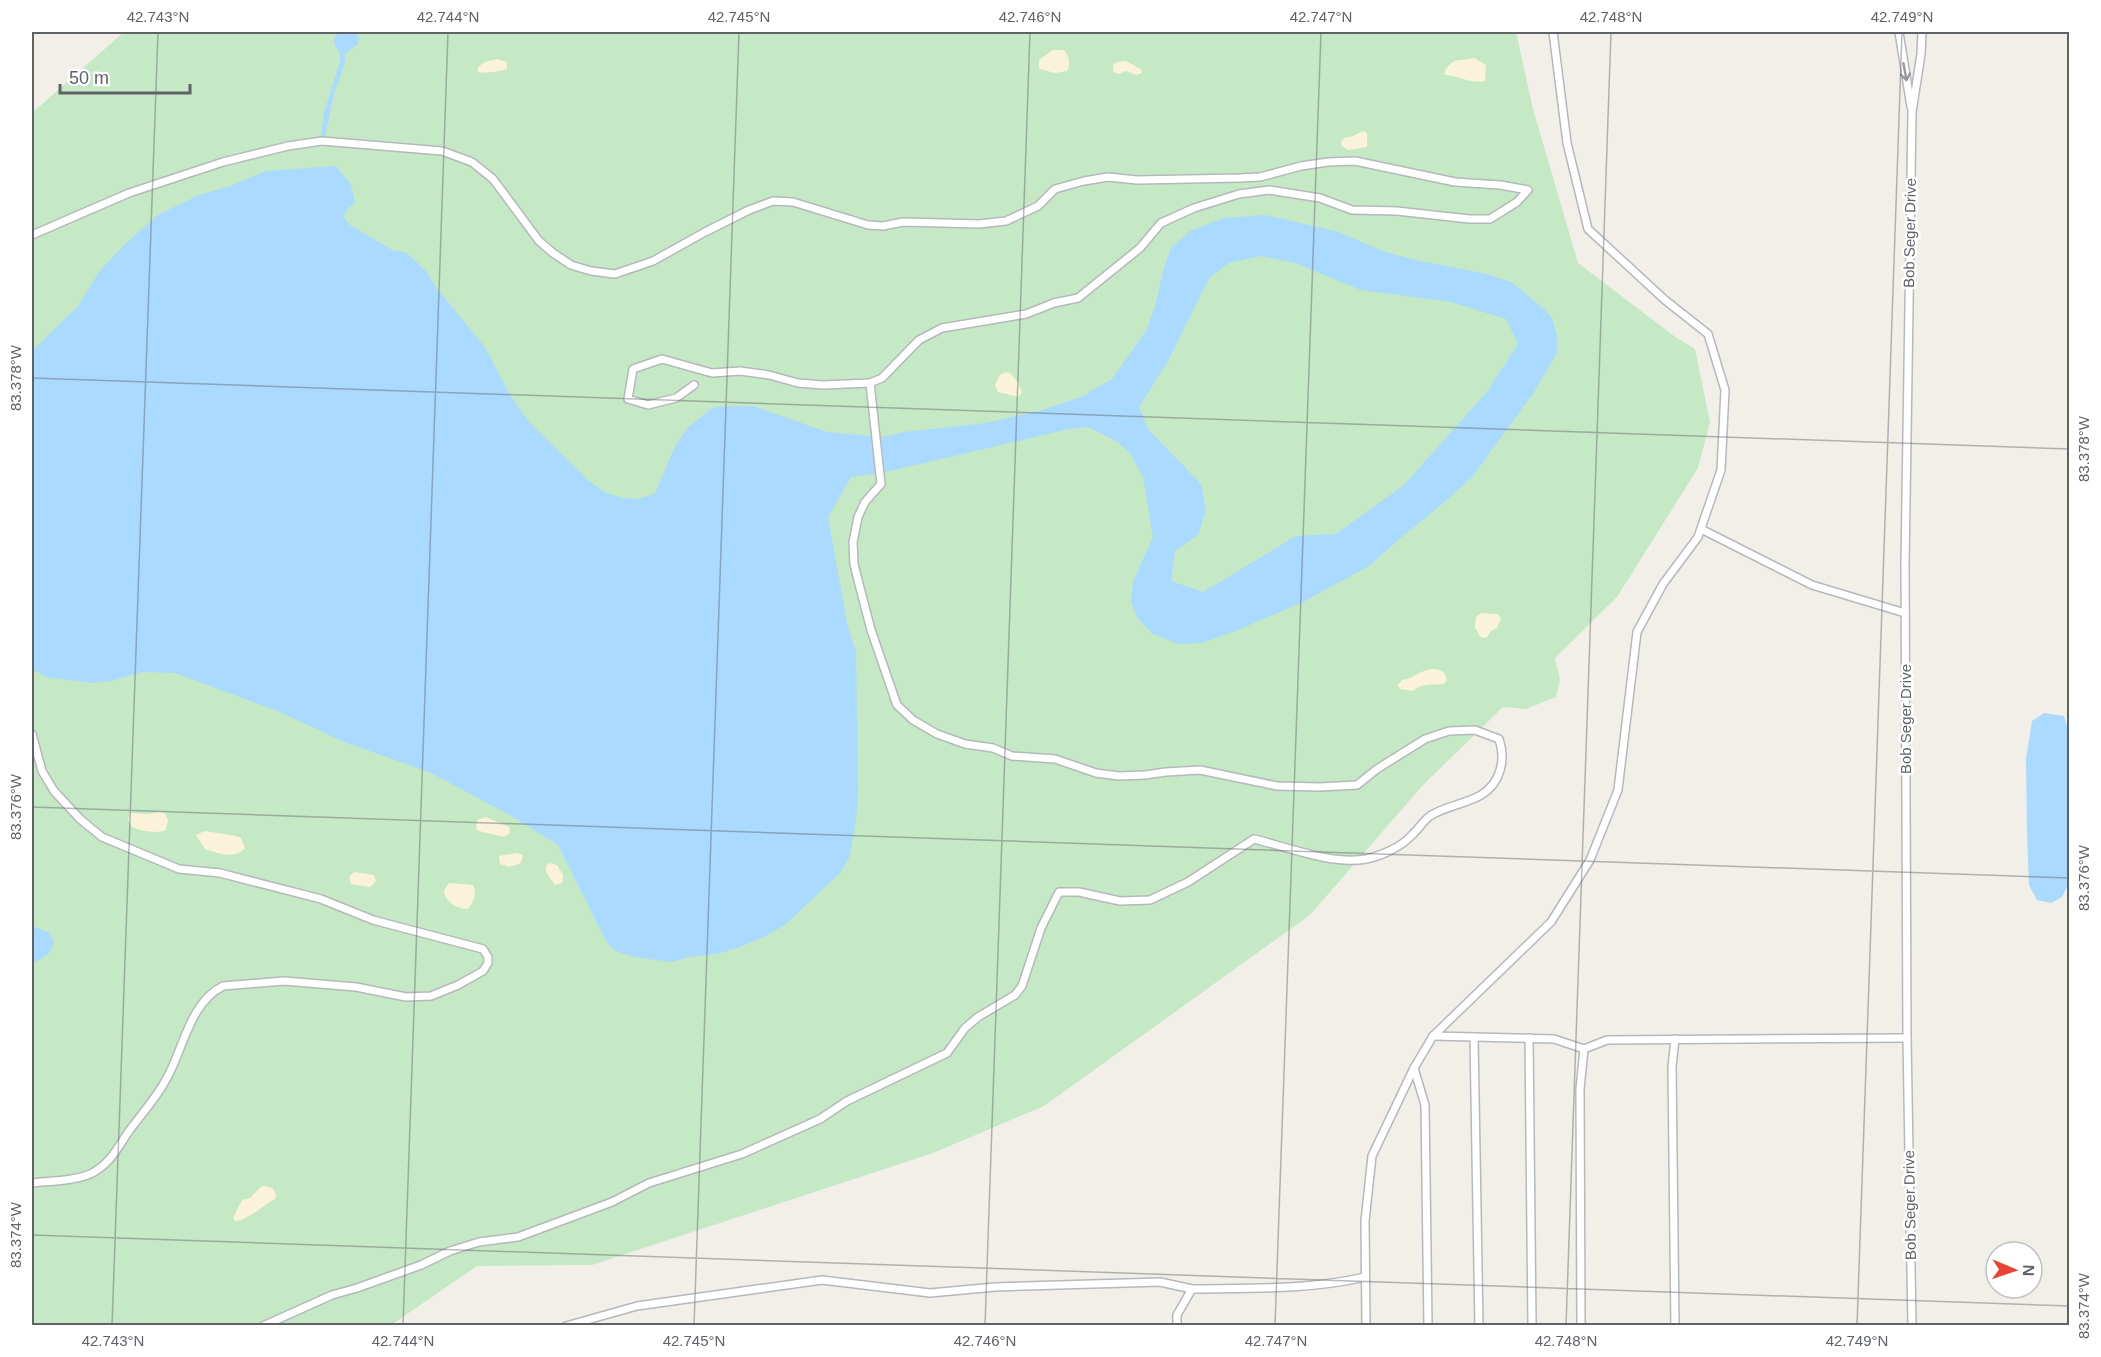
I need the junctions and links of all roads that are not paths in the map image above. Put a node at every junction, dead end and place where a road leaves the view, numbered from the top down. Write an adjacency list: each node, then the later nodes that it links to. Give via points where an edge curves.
1 (1553, 32): 8 (lane, via 1567,143 1588,229 1708,334 1725,390 1721,470)
2 (1899, 32): 4 (lane, Bob Seger Drive, one-way to 4)
3 (1922, 32): 4 (lane, Bob Seger Drive)
4 (1912, 112): 9 (lane, Bob Seger Drive)
5 (32, 235): 6 (lane, via 129,193 223,162 322,141 442,151 472,162 493,179 539,241 553,253 570,265 615,274 653,261 773,201 793,202 868,225 979,224 1006,221 1038,206 1055,189 1084,180 1260,177 1328,162 1355,161 1455,182 1528,190 1490,219 1352,210 1320,198 1269,190 1239,194 1161,223 1140,248 1078,298 1026,314 942,328 919,340 882,378)
6 (870, 384): 7 (lane, via 823,385 740,371 712,373 662,359 633,369 628,399 648,405 676,398); 21 (lane, via 881,484 865,502 858,518 854,564 897,705 937,735 1012,756 1055,759 1096,773 1136,776 1200,770 1277,786 1320,787 1357,785 1425,739 1449,731 1475,730 1499,739 1503,751 1500,777 1482,794 1429,816 1409,839 1394,849 1366,859 1312,855 1254,838 1188,882 1150,900 1120,901 1059,892 1041,928 1022,986 1015,995 965,1028 947,1053 742,1154 650,1184 518,1237 450,1251 332,1295)
7 (694, 386)
8 (1701, 529): 9 (lane, via 1812,585); 11 (lane, via 1663,584 1637,632 1618,790 1590,860 1551,922)
9 (1905, 613): 14 (lane, Bob Seger Drive)
10 (32, 734): 18 (lane, via 42,771 54,792 102,837 179,869 220,873 321,899 373,920 483,949 489,957 477,974 431,996 406,997 356,987 284,981 223,986 198,1007 169,1075 108,1163 92,1173)
11 (1433, 1036): 12 (lane); 17 (lane)
12 (1474, 1037): 13 (lane); 26 (lane)
13 (1529, 1038): 16 (lane, via 1554,1039); 27 (lane)
14 (1907, 1038): 15 (lane); 30 (lane, Bob Seger Drive)
15 (1675, 1039): 16 (lane, via 1607,1040); 29 (lane, via 1672,1067)
16 (1584, 1049): 28 (lane, via 1580,1089)
17 (1414, 1068): 19 (lane, via 1372,1156 1365,1221); 25 (lane, via 1425,1105)
18 (32, 1183)
19 (1365, 1277): 20 (lane, via 1338,1283); 24 (lane)
20 (1192, 1289): 22 (lane, via 1160,1282 930,1293 822,1280 637,1306); 23 (lane, via 1177,1316)
21 (263, 1326)
22 (566, 1326)
23 (1177, 1326)
24 (1366, 1326)
25 (1428, 1326)
26 (1479, 1326)
27 (1532, 1326)
28 (1581, 1326)
29 (1675, 1326)
30 (1912, 1326)

